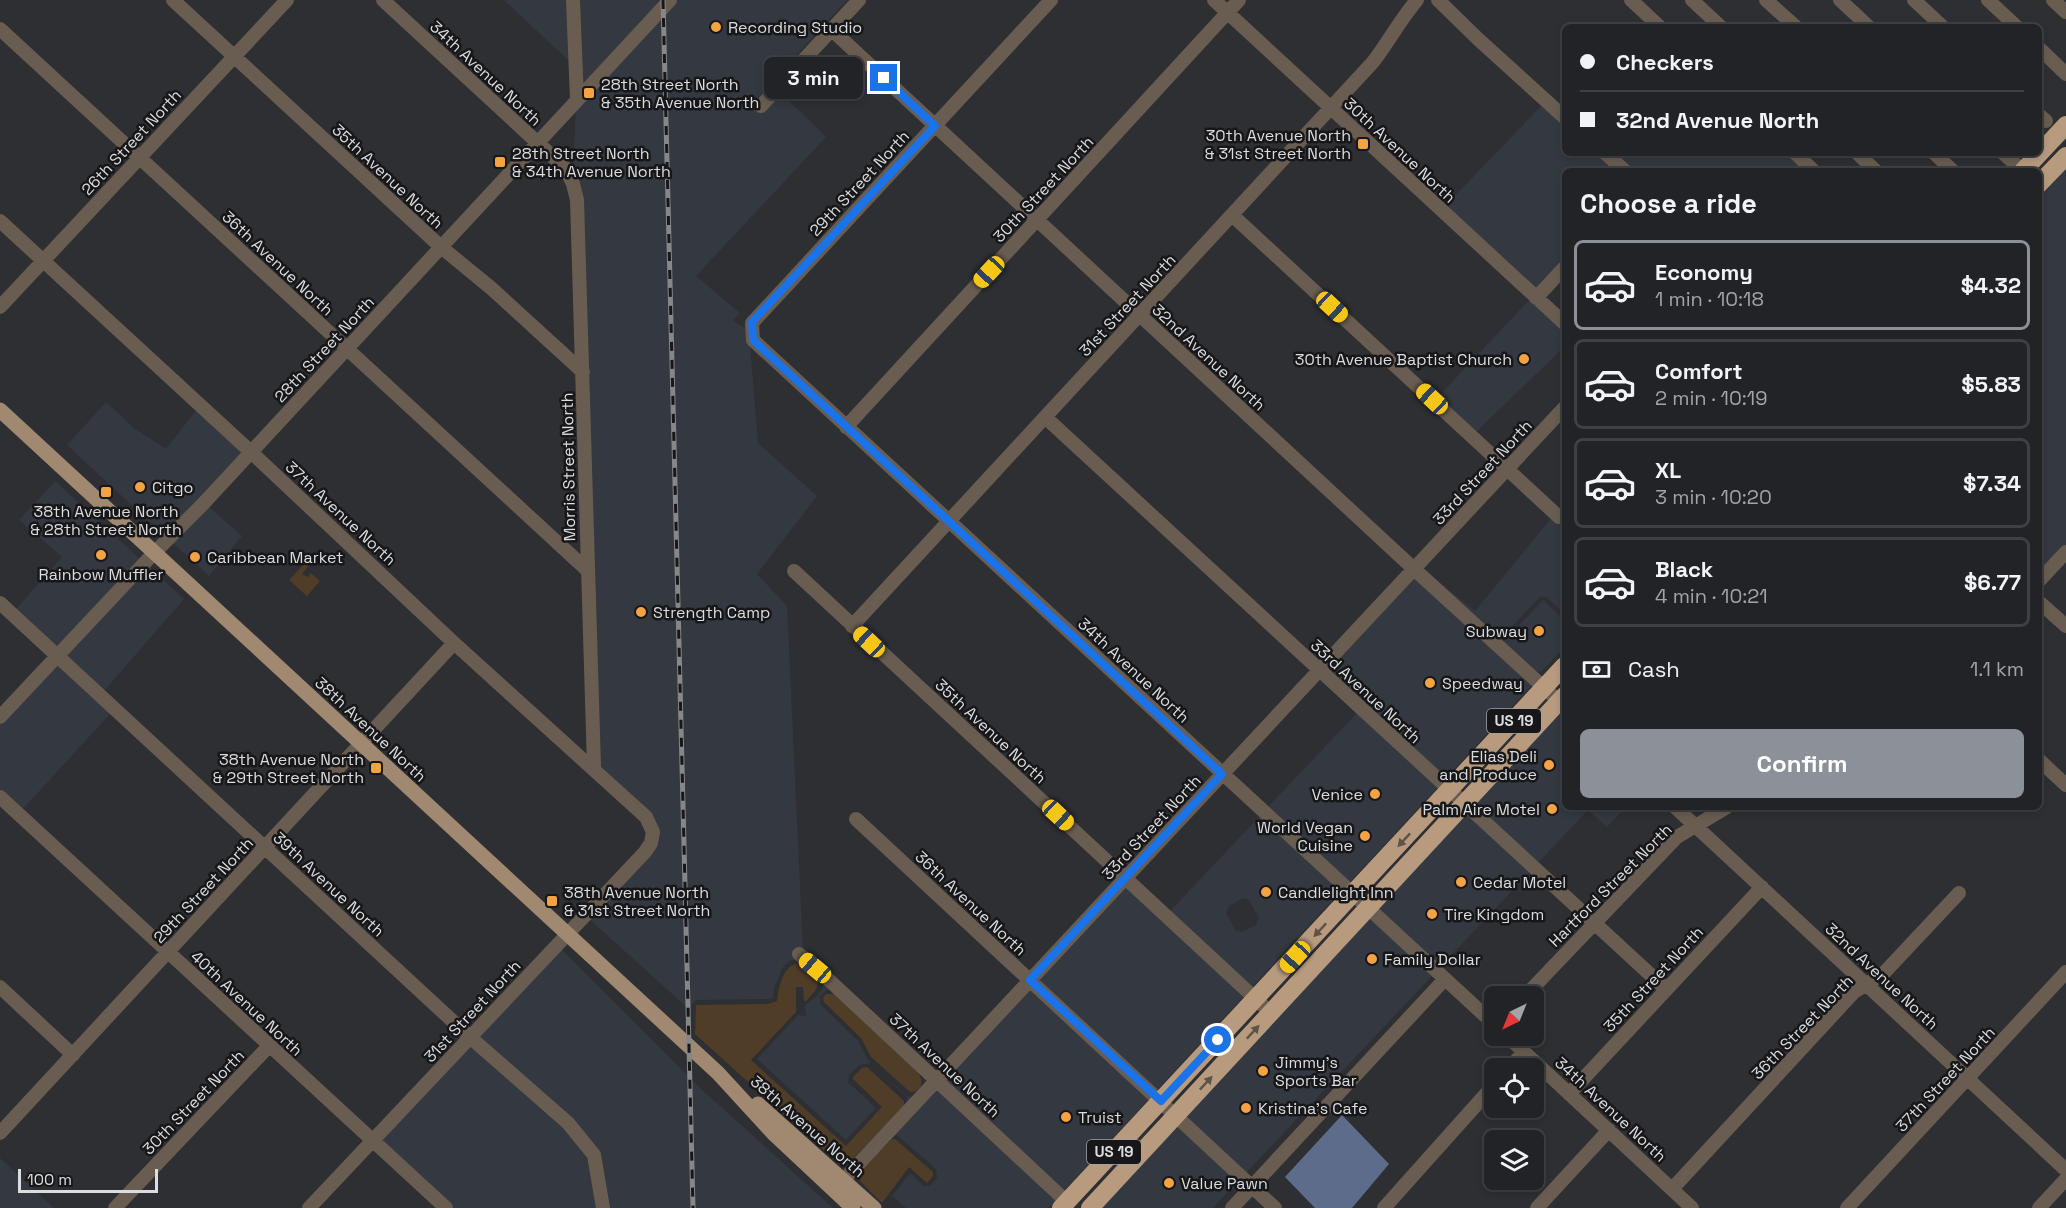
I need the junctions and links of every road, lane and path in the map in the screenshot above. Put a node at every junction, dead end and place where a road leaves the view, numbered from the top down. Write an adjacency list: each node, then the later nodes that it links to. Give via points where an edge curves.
1 (173, 0): 30 (street, 35th Avenue North)
2 (287, 0): 30 (street, 26th Street North)
3 (383, 0): 38 (street, 34th Avenue North)
4 (573, 0): 32 (street)
5 (670, 0): 32 (street, 28th Street North)
6 (859, 0): 28 (street)
7 (1051, 0): 37 (street, 29th Street North)
8 (1214, 0): 20 (street, 30th Avenue North)
9 (1239, 0): 20 (street, 30th Street North)
10 (1417, 0): 34 (street, 31st Street North, via 1373,62)
11 (1438, 0): 35 (street)
12 (1631, 0): 21 (street)
13 (1692, 0): 22 (street)
14 (1766, 0): 23 (street)
15 (1840, 0): 24 (street)
16 (1914, 0): 25 (street)
17 (1988, 0): 26 (street)
18 (2053, 0): 19 (street)
19 (2066, 12)
20 (1228, 13): 34 (street, 30th Avenue North); 57 (street, 30th Street North)
21 (1657, 24)
22 (1718, 24)
23 (1793, 24)
24 (1866, 24)
25 (1940, 24)
26 (2014, 24)
27 (0, 29): 47 (street, 36th Avenue North)
28 (832, 30): 33 (street); 37 (street, 32nd Avenue North)
29 (2042, 51): 31 (street)
30 (234, 57): 47 (street, 26th Street North); 59 (street, 35th Avenue North)
31 (2066, 74)
32 (577, 100): 38 (street, 28th Street North)
33 (761, 106)
34 (1330, 108): 56 (street, 31st Street North); 62 (street, 30th Avenue North)
35 (1562, 115)
36 (2066, 125): 39 (highway)
37 (935, 126): 57 (street, 32nd Avenue North); 66 (street, 29th Street North, via 752,322)
38 (537, 143): 54 (street, 34th Avenue North); 59 (street, 28th Street North)
39 (2042, 151)
40 (1608, 156): 48 (street)
41 (1798, 156): 49 (street)
42 (1860, 156): 50 (street)
43 (1937, 156): 51 (street)
44 (2007, 156): 52 (street)
45 (2037, 156): 53 (highway)
46 (2066, 156): 55 (highway)
47 (139, 158): 60 (street, 26th Street North); 67 (street, 36th Avenue North)
48 (1622, 168)
49 (1811, 168)
50 (1873, 168)
51 (1950, 168)
52 (2020, 168)
53 (2026, 168)
54 (566, 169): 68 (street, Morris Street North, via 577,200)
55 (2042, 181)
56 (1232, 215): 64 (street, 31st Street North); 74 (street)
57 (1037, 220): 64 (street, 32nd Avenue North); 72 (street, 30th Street North)
58 (0, 221): 60 (street, 37th Avenue North)
59 (441, 247): 67 (street, 28th Street North); 68 (street, 35th Avenue North)
60 (43, 261): 63 (street, 26th Street North); 73 (street, 37th Avenue North)
61 (1562, 270): 62 (street)
62 (1536, 298): 65 (street, 30th Avenue North)
63 (0, 307)
64 (1140, 315): 71 (street, 31st Street North); 80 (street, 32nd Avenue North)
65 (1562, 321)
66 (753, 340): 72 (street, 34th Avenue North)
67 (347, 349): 73 (street, 28th Street North); 79 (street, 36th Avenue North)
68 (583, 372): 79 (street, Morris Street North)
69 (0, 410): 78 (main road, 38th Avenue North)
70 (1562, 410): 74 (street, 33rd Street North)
71 (1044, 417): 76 (street, 31st Street North); 90 (street, 33rd Avenue North)
72 (846, 427): 76 (street, 34th Avenue North)
73 (251, 452): 78 (street, 28th Street North); 87 (street, 37th Avenue North)
74 (1508, 469): 75 (street); 80 (street, 33rd Street North)
75 (1559, 517)
76 (949, 521): 85 (street, 31st Street North); 98 (street, 34th Avenue North)
77 (2066, 552): 82 (street)
78 (154, 553): 88 (street, 28th Street North); 95 (main road, 38th Avenue North)
79 (586, 569): 97 (street, Morris Street North)
80 (1414, 569): 90 (street, 33rd Street North); 91 (street, 32nd Avenue North)
81 (794, 571): 85 (street, 35th Avenue North)
82 (2042, 578)
83 (0, 603): 88 (street, 39th Avenue North)
84 (2042, 605): 86 (street)
85 (852, 626): 109 (street, 35th Avenue North)
86 (2066, 626)
87 (454, 643): 95 (street, 29th Street North); 97 (street, 37th Avenue North)
88 (57, 656): 94 (street, 28th Street North); 108 (street, 39th Avenue North)
89 (1562, 668): 91 (highway, US 19)
90 (1319, 671): 98 (street, 33rd Street North); 100 (street, 33rd Avenue North)
91 (1545, 687): 92 (street, 32nd Avenue North); 100 (highway, US 19)
92 (1562, 700)
93 (1562, 702): 102 (highway, US 19)
94 (0, 717)
95 (361, 744): 108 (street, 29th Street North); 115 (main road, 38th Avenue North)
96 (2042, 763): 99 (street)
97 (594, 767): 107 (street, 37th Avenue North, via 646,817)
98 (1222, 774): 109 (street, 33rd Street North); 111 (street, 34th Avenue North)
99 (2066, 785)
100 (1449, 791): 102 (street, 33rd Avenue North); 111 (highway, US 19, one-way to 111)
101 (0, 796): 116 (street, 40th Avenue North)
102 (1464, 805): 113 (highway, US 19); 114 (street, 33rd Avenue North)
103 (1678, 810): 106 (street, 32nd Avenue North)
104 (1722, 810): 106 (street, Hartford Street North)
105 (856, 819): 120 (street, 36th Avenue North)
106 (1697, 826): 110 (street, 32nd Avenue North); 114 (street, Hartford Street North, via 1677,837)
107 (653, 832): 115 (street, 31st Street North, via 645,852)
108 (265, 848): 116 (street, 29th Street North); 128 (street, 39th Avenue North)
109 (1126, 878): 120 (street, 33rd Street North); 125 (street, 35th Avenue North)
110 (1762, 887): 121 (street, 32nd Avenue North); 124 (street, 35th Street North)
111 (1354, 893): 113 (street, 34th Avenue North); 125 (highway, US 19, one-way to 125)
112 (1959, 893): 121 (street, 36th Street North, via 1883,974)
113 (1369, 908): 119 (street, 34th Avenue North); 126 (highway, US 19)
114 (1593, 923): 122 (street, Hartford Street North); 124 (street, 33rd Avenue North)
115 (566, 934): 128 (street, 31st Street North); 145 (main road, 38th Avenue North, via 718,1073 773,1133)
116 (168, 953): 129 (street, 40th Avenue North); 132 (street, 29th Street North)
117 (799, 954): 135 (street, 37th Avenue North)
118 (2065, 976): 134 (street, 37th Street North)
119 (1444, 978): 127 (street, 34th Avenue North); 146 (street)
120 (1030, 980): 135 (street, 33rd Street North); 138 (street, 36th Avenue North)
121 (1867, 983): 134 (street, 32nd Avenue North); 147 (street, 36th Street North, via 1854,992)
122 (1534, 986)
123 (0, 987): 132 (street)
124 (1665, 989): 136 (street, 35th Street North)
125 (1256, 999): 126 (street, 35th Avenue North); 138 (highway, US 19)
126 (1271, 1013): 139 (highway, US 19, one-way to 126)
127 (1484, 1015)
128 (471, 1038): 142 (street, 31st Street North); 152 (street, 39th Avenue North, via 568,1123 594,1155)
129 (269, 1046): 142 (street, 40th Avenue North); 149 (street, 30th Street North)
130 (1518, 1046): 131 (street, 34th Avenue North)
131 (1524, 1052): 133 (street); 136 (street, 34th Avenue North)
132 (74, 1055): 141 (street, 29th Street North)
133 (1518, 1058)
134 (1967, 1079): 143 (street, 32nd Avenue North); 161 (street, 37th Street North)
135 (937, 1080): 145 (street, 33rd Street North); 148 (street, 37th Avenue North)
136 (1569, 1094): 140 (street, 34th Avenue North)
137 (1484, 1096): 158 (street)
138 (1161, 1101): 139 (street, 36th Avenue North); 148 (highway, US 19, via 1104,1162 1104,1171 1084,1197)
139 (1176, 1115): 146 (street, 36th Avenue North); 155 (highway, US 19)
140 (1609, 1130): 147 (street, 34th Avenue North); 159 (street)
141 (0, 1133)
142 (372, 1140): 150 (street, 31st Street North); 151 (street, 40th Avenue North)
143 (2066, 1170)
144 (2066, 1179): 162 (street)
145 (839, 1185): 153 (main road, 38th Avenue North); 154 (main road, 38th Avenue North)
146 (1252, 1187): 156 (street); 157 (street, 36th Avenue North)
147 (1672, 1189): 160 (street, 34th Avenue North)
148 (1070, 1206)
149 (115, 1208)
150 (309, 1208)
151 (446, 1208)
152 (603, 1208)
153 (853, 1208)
154 (874, 1208)
155 (1090, 1208)
156 (1232, 1208)
157 (1275, 1208)
158 (1384, 1208)
159 (1537, 1208)
160 (1691, 1208)
161 (1847, 1208)
162 (2039, 1208)

